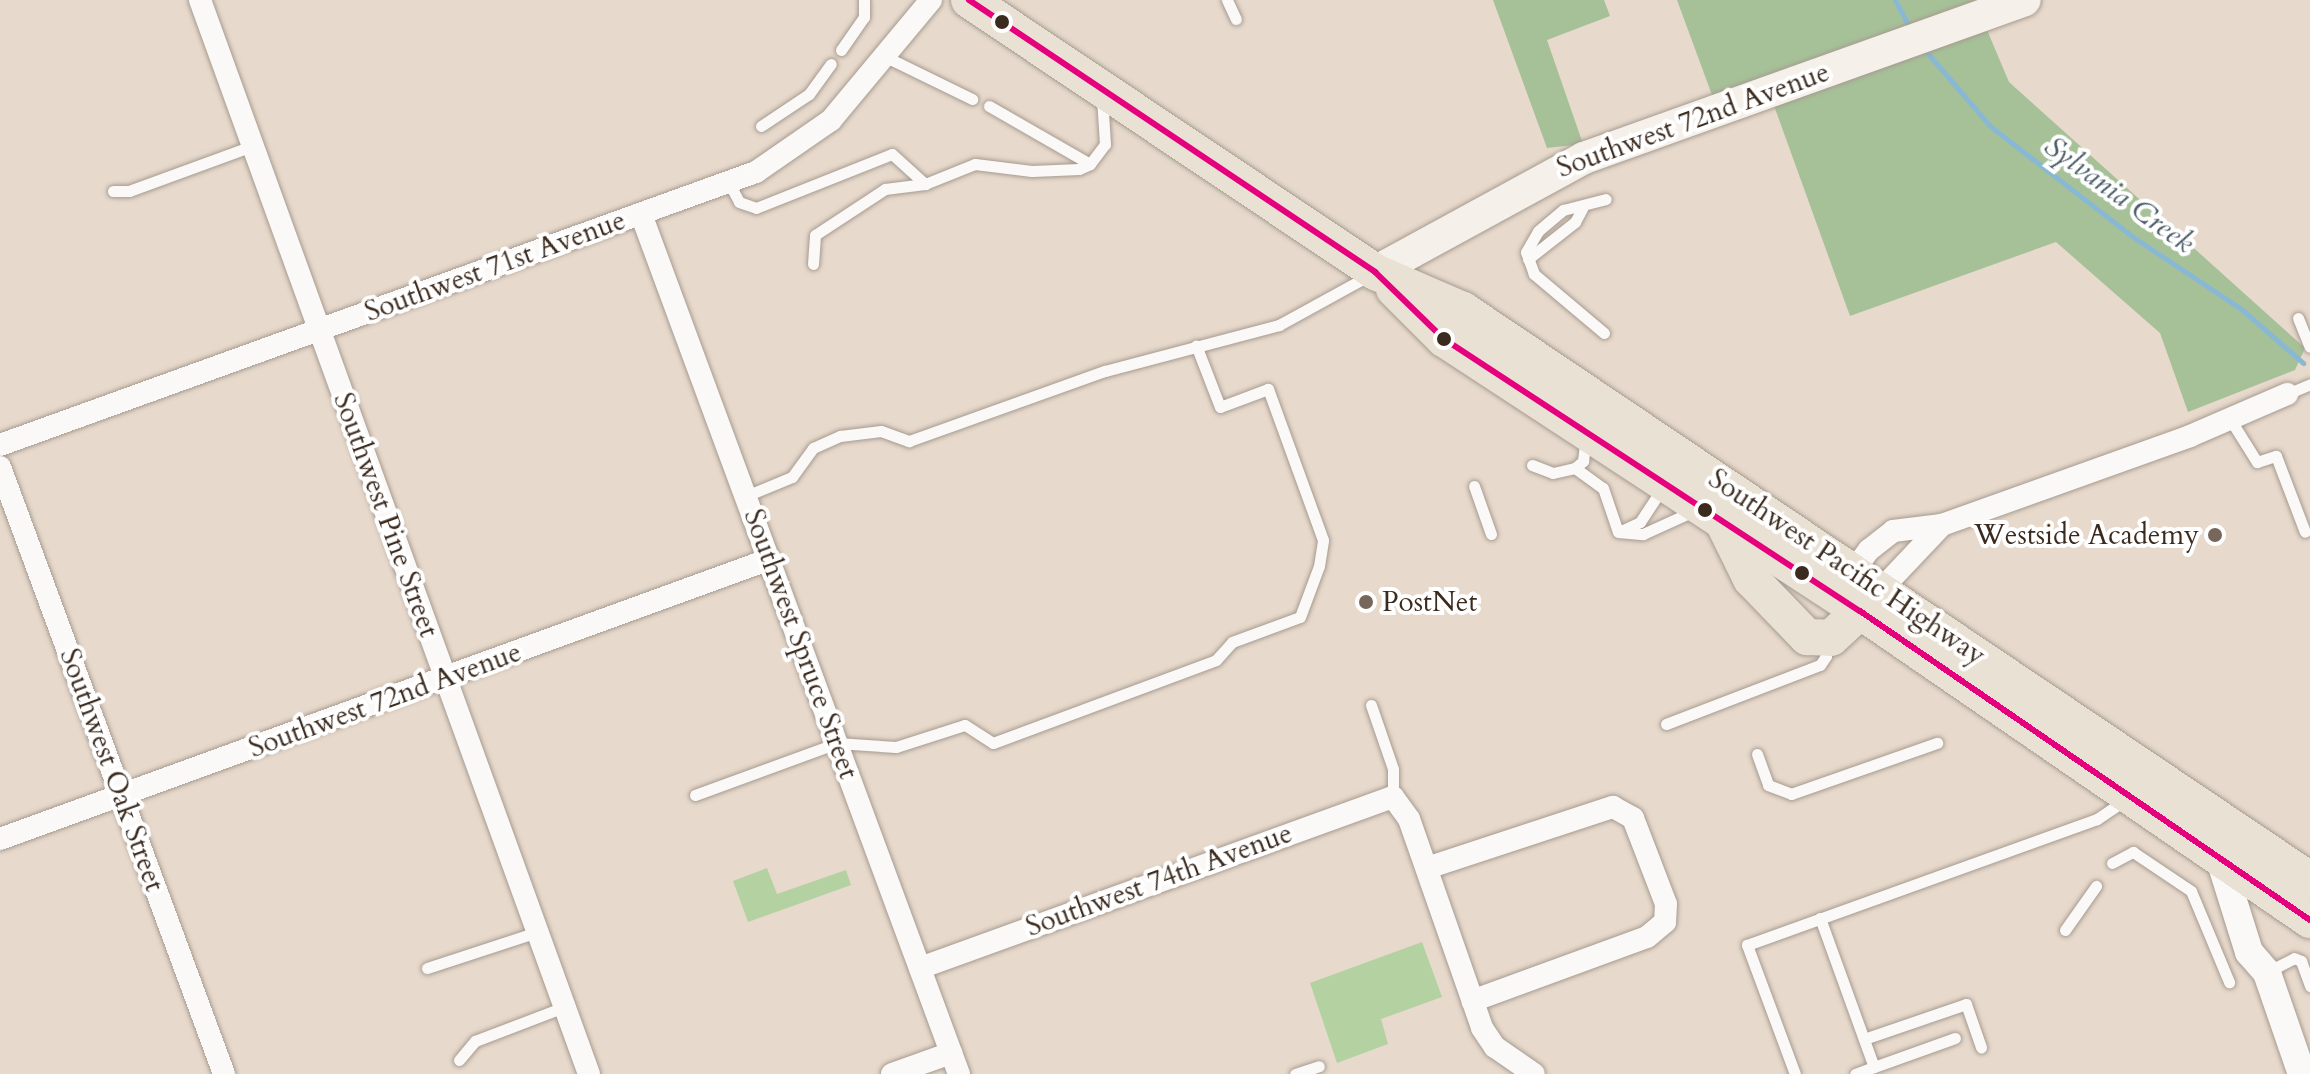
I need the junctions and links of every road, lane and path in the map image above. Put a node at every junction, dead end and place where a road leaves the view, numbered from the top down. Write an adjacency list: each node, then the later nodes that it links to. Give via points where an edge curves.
1 (200, 0): 15 (street, Southwest Pine Street)
2 (864, 0): 8 (lane, via 864,17)
3 (931, 0): 9 (street, Southwest 71st Avenue)
4 (969, 0): 11 (highway, Southwest Pacific Highway)
5 (1227, 0): 7 (lane)
6 (2025, 0): 25 (main road, Southwest 72nd Avenue, via 1584,158)
7 (1236, 19)
8 (841, 50)
9 (886, 57): 12 (lane); 17 (street, Southwest 71st Avenue, via 807,141)
10 (831, 64): 14 (lane, via 809,94)
11 (1101, 89): 16 (lane, via 1105,144); 25 (highway, Southwest Pacific Highway)
12 (972, 99)
13 (989, 106): 16 (lane)
14 (761, 126)
15 (252, 146): 19 (lane, via 129,191); 27 (street, Southwest Pine Street)
16 (1090, 164): 18 (lane, via 1032,171 975,164)
17 (729, 183): 18 (lane, via 739,202 768,205 892,154); 22 (street, Southwest 71st Avenue)
18 (925, 184): 24 (lane, via 885,189 815,235)
19 (113, 191)
20 (1606, 199): 21 (lane)
21 (1582, 209): 23 (lane, via 1575,222); 23 (lane, via 1563,210 1547,222 1530,242)
22 (641, 214): 27 (street, Southwest 71st Avenue); 41 (street, Southwest Spruce Street)
23 (1527, 261): 28 (lane, via 1534,274)
24 (813, 264)
25 (1375, 272): 29 (lane, via 1279,325); 34 (highway, Southwest Pacific Highway, via 1444,339); 48 (highway, Southwest Pacific Highway, via 1463,310)
26 (2298, 318): 30 (lane)
27 (318, 329): 35 (street, Southwest 71st Avenue); 50 (street, Southwest Pine Street)
28 (1604, 333)
29 (1196, 345): 41 (lane, via 1105,371 909,441 881,431 840,436 813,448 792,477); 53 (lane, via 1220,407 1268,389 1323,540 1300,617 1232,642 1216,660 993,743 965,725 896,747)
30 (2310, 347)
31 (2310, 384): 32 (lane)
32 (2287, 394): 33 (street)
33 (2230, 419): 43 (street); 45 (lane, via 2257,462 2276,456)
34 (1586, 434): 38 (lane, via 1583,461); 39 (highway, Southwest Pacific Highway)
35 (0, 445)
36 (1532, 465): 38 (lane, via 1553,473)
37 (0, 467): 58 (street, Southwest Oak Street)
38 (1575, 468): 44 (lane, via 1603,488)
39 (1665, 483): 42 (highway, Southwest Pacific Highway); 44 (lane, via 1640,522)
40 (1474, 486): 46 (lane)
41 (746, 496): 47 (street, Southwest Spruce Street)
42 (1712, 513): 44 (lane, via 1643,534); 48 (highway, Southwest Pacific Highway); 49 (highway, via 1764,596 1807,637)
43 (1942, 525): 48 (street); 48 (street, via 1893,531)
44 (1618, 532)
45 (2305, 532)
46 (1491, 534)
47 (770, 559): 50 (street, Southwest 72nd Avenue); 53 (street, Southwest Spruce Street)
48 (1858, 592): 49 (highway); 57 (highway, Southwest Pacific Highway); 64 (highway, Southwest Pacific Highway)
49 (1824, 640): 52 (lane, via 1826,656 1820,665)
50 (446, 679): 58 (street, Southwest 72nd Avenue); 69 (street, Southwest Pine Street)
51 (1371, 705): 59 (lane, via 1393,769)
52 (1666, 724)
53 (837, 743): 56 (lane); 71 (street, Southwest Spruce Street)
54 (1937, 743): 55 (lane, via 1791,794 1768,785)
55 (1757, 754)
56 (695, 795)
57 (2131, 795): 61 (highway, Southwest Pacific Highway); 66 (lane, via 2097,819)
58 (122, 796): 60 (street, Southwest 72nd Avenue); 85 (street, Southwest Oak Street)
59 (1396, 798): 63 (street); 71 (street, Southwest 74th Avenue)
60 (0, 839)
61 (2218, 853): 67 (highway, Southwest Pacific Highway); 72 (street, via 2249,952)
62 (2112, 863): 73 (lane, via 2133,852 2191,891)
63 (1427, 868): 75 (street); 75 (street, via 1613,807 1633,818 1666,904 1665,922 1647,937)
64 (2310, 880)
65 (2096, 886): 68 (lane)
66 (1820, 918): 78 (lane); 90 (lane, via 1747,945)
67 (2310, 920)
68 (2065, 930)
69 (537, 932): 70 (lane); 76 (street, Southwest Pine Street)
70 (427, 968)
71 (920, 968): 81 (street, Southwest Spruce Street)
72 (2267, 973): 74 (lane, via 2294,958 2301,961); 84 (street)
73 (2229, 982)
74 (2310, 986)
75 (1472, 1001): 89 (street, via 1495,1047)
76 (564, 1007): 80 (lane, via 475,1041); 86 (street, Southwest Pine Street)
77 (1955, 1038): 83 (lane)
78 (1864, 1039): 79 (lane, via 1966,1004); 83 (lane)
79 (1981, 1047)
80 (459, 1060)
81 (955, 1063): 87 (street)
82 (1319, 1066): 88 (lane)
83 (1874, 1067): 91 (lane)
84 (2299, 1070)
85 (224, 1074)
86 (589, 1074)
87 (892, 1074)
88 (1295, 1074)
89 (1534, 1074)
90 (1795, 1074)
91 (1855, 1074)

